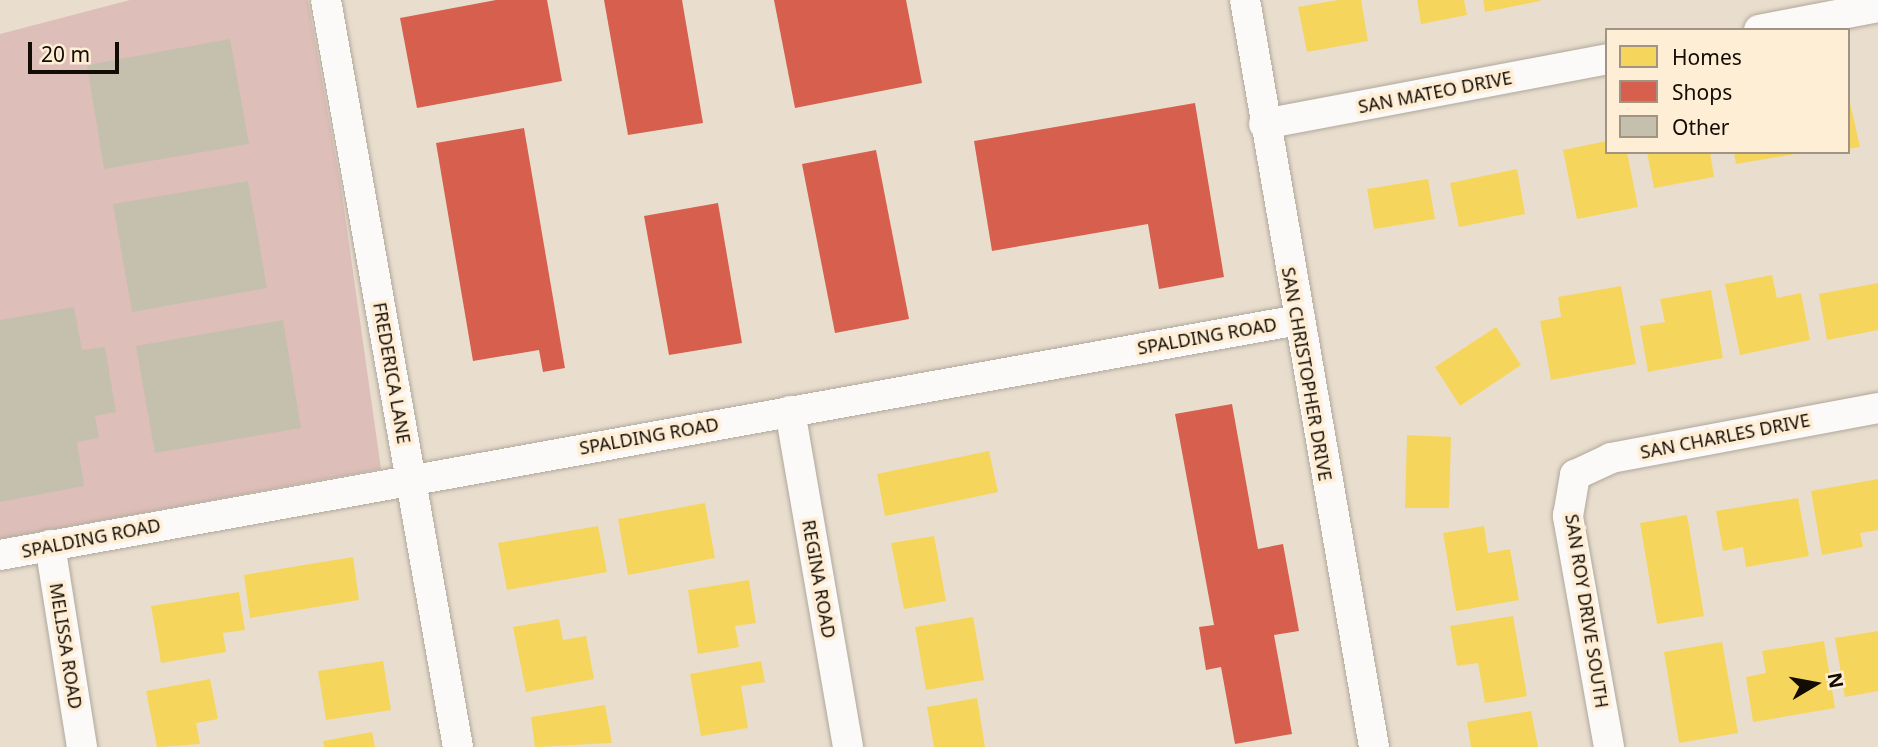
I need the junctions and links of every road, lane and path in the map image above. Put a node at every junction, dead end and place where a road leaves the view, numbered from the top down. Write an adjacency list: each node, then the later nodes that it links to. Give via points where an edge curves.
1 (326, 0): 11 (street, FREDERICA LANE)
2 (1245, 0): 6 (street, SAN CHRISTOPHER DRIVE)
3 (1878, 7): 4 (street)
4 (1769, 28)
5 (1605, 59): 6 (street, SAN MATEO DRIVE)
6 (1264, 124): 7 (street, SAN CHRISTOPHER DRIVE)
7 (1298, 320): 9 (street, SPALDING ROAD); 17 (street, SAN CHRISTOPHER DRIVE)
8 (1878, 408): 10 (street, SAN CHARLES DRIVE, via 1611,458)
9 (790, 411): 11 (street, SPALDING ROAD); 16 (street, REGINA ROAD)
10 (1575, 475): 18 (street, SAN ROY DRIVE SOUTH, via 1568,516)
11 (411, 479): 12 (street, SPALDING ROAD); 15 (street, FREDERICA LANE)
12 (50, 545): 13 (street, SPALDING ROAD); 14 (street, MELISSA ROAD)
13 (0, 555)
14 (82, 747)
15 (458, 747)
16 (848, 747)
17 (1374, 747)
18 (1609, 747)

